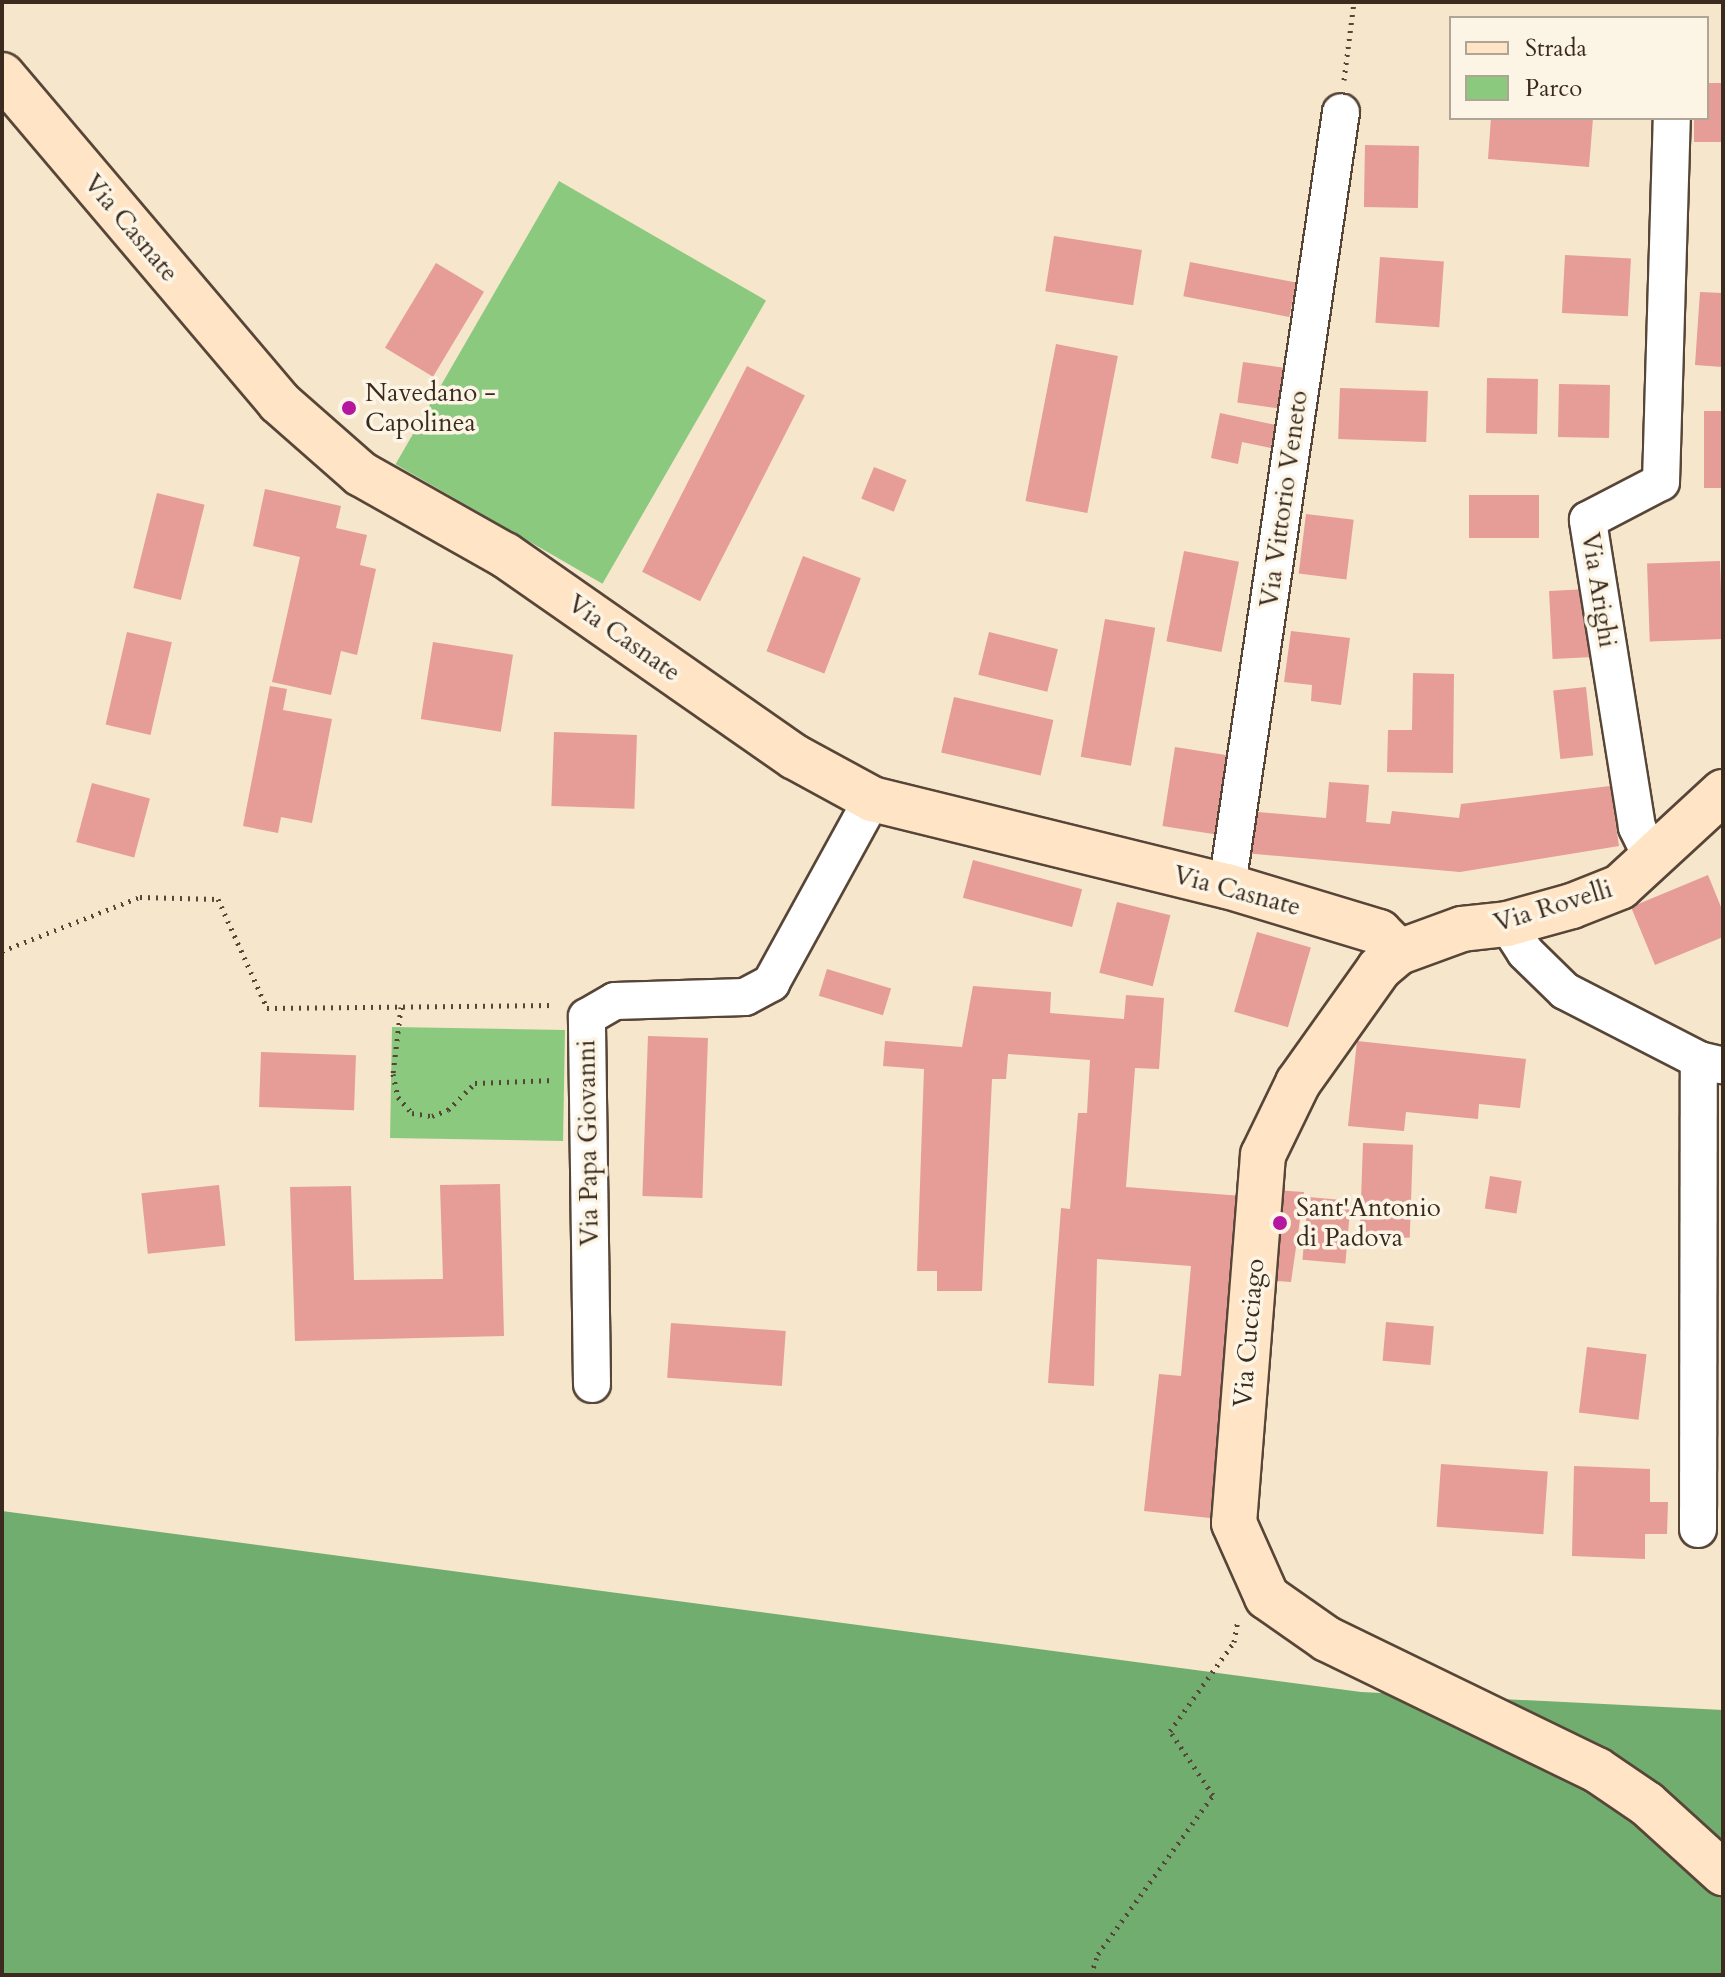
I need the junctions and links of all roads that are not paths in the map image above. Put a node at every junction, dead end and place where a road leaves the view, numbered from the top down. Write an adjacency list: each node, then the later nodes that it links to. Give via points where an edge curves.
1 (2, 75): 5 (street, Via Casnate, via 279,402 361,474 505,555 795,757)
2 (1341, 112): 7 (street, Via Vittorio Veneto)
3 (1672, 120): 6 (street, Via Arighi, via 1661,482 1588,520 1637,827)
4 (1723, 792): 6 (street, Via Rovelli)
5 (872, 799): 7 (street, Via Casnate); 11 (street, Via Papa Giovanni, via 771,983 745,997 615,1001 587,1017)
6 (1653, 860): 8 (street, Via Rovelli, via 1620,887)
7 (1227, 886): 9 (street, Via Casnate, via 1379,932)
8 (1507, 924): 9 (street, Via Rovelli, via 1462,929); 10 (street, via 1525,952 1565,991)
9 (1399, 952): 14 (street, Via Cucciago, via 1379,969 1298,1083 1263,1155 1234,1523 1248,1563 1267,1597 1327,1639 1597,1770 1647,1804)
10 (1711, 1062): 12 (street)
11 (592, 1384)
12 (1712, 1390): 13 (street)
13 (1698, 1529)
14 (1723, 1873)

